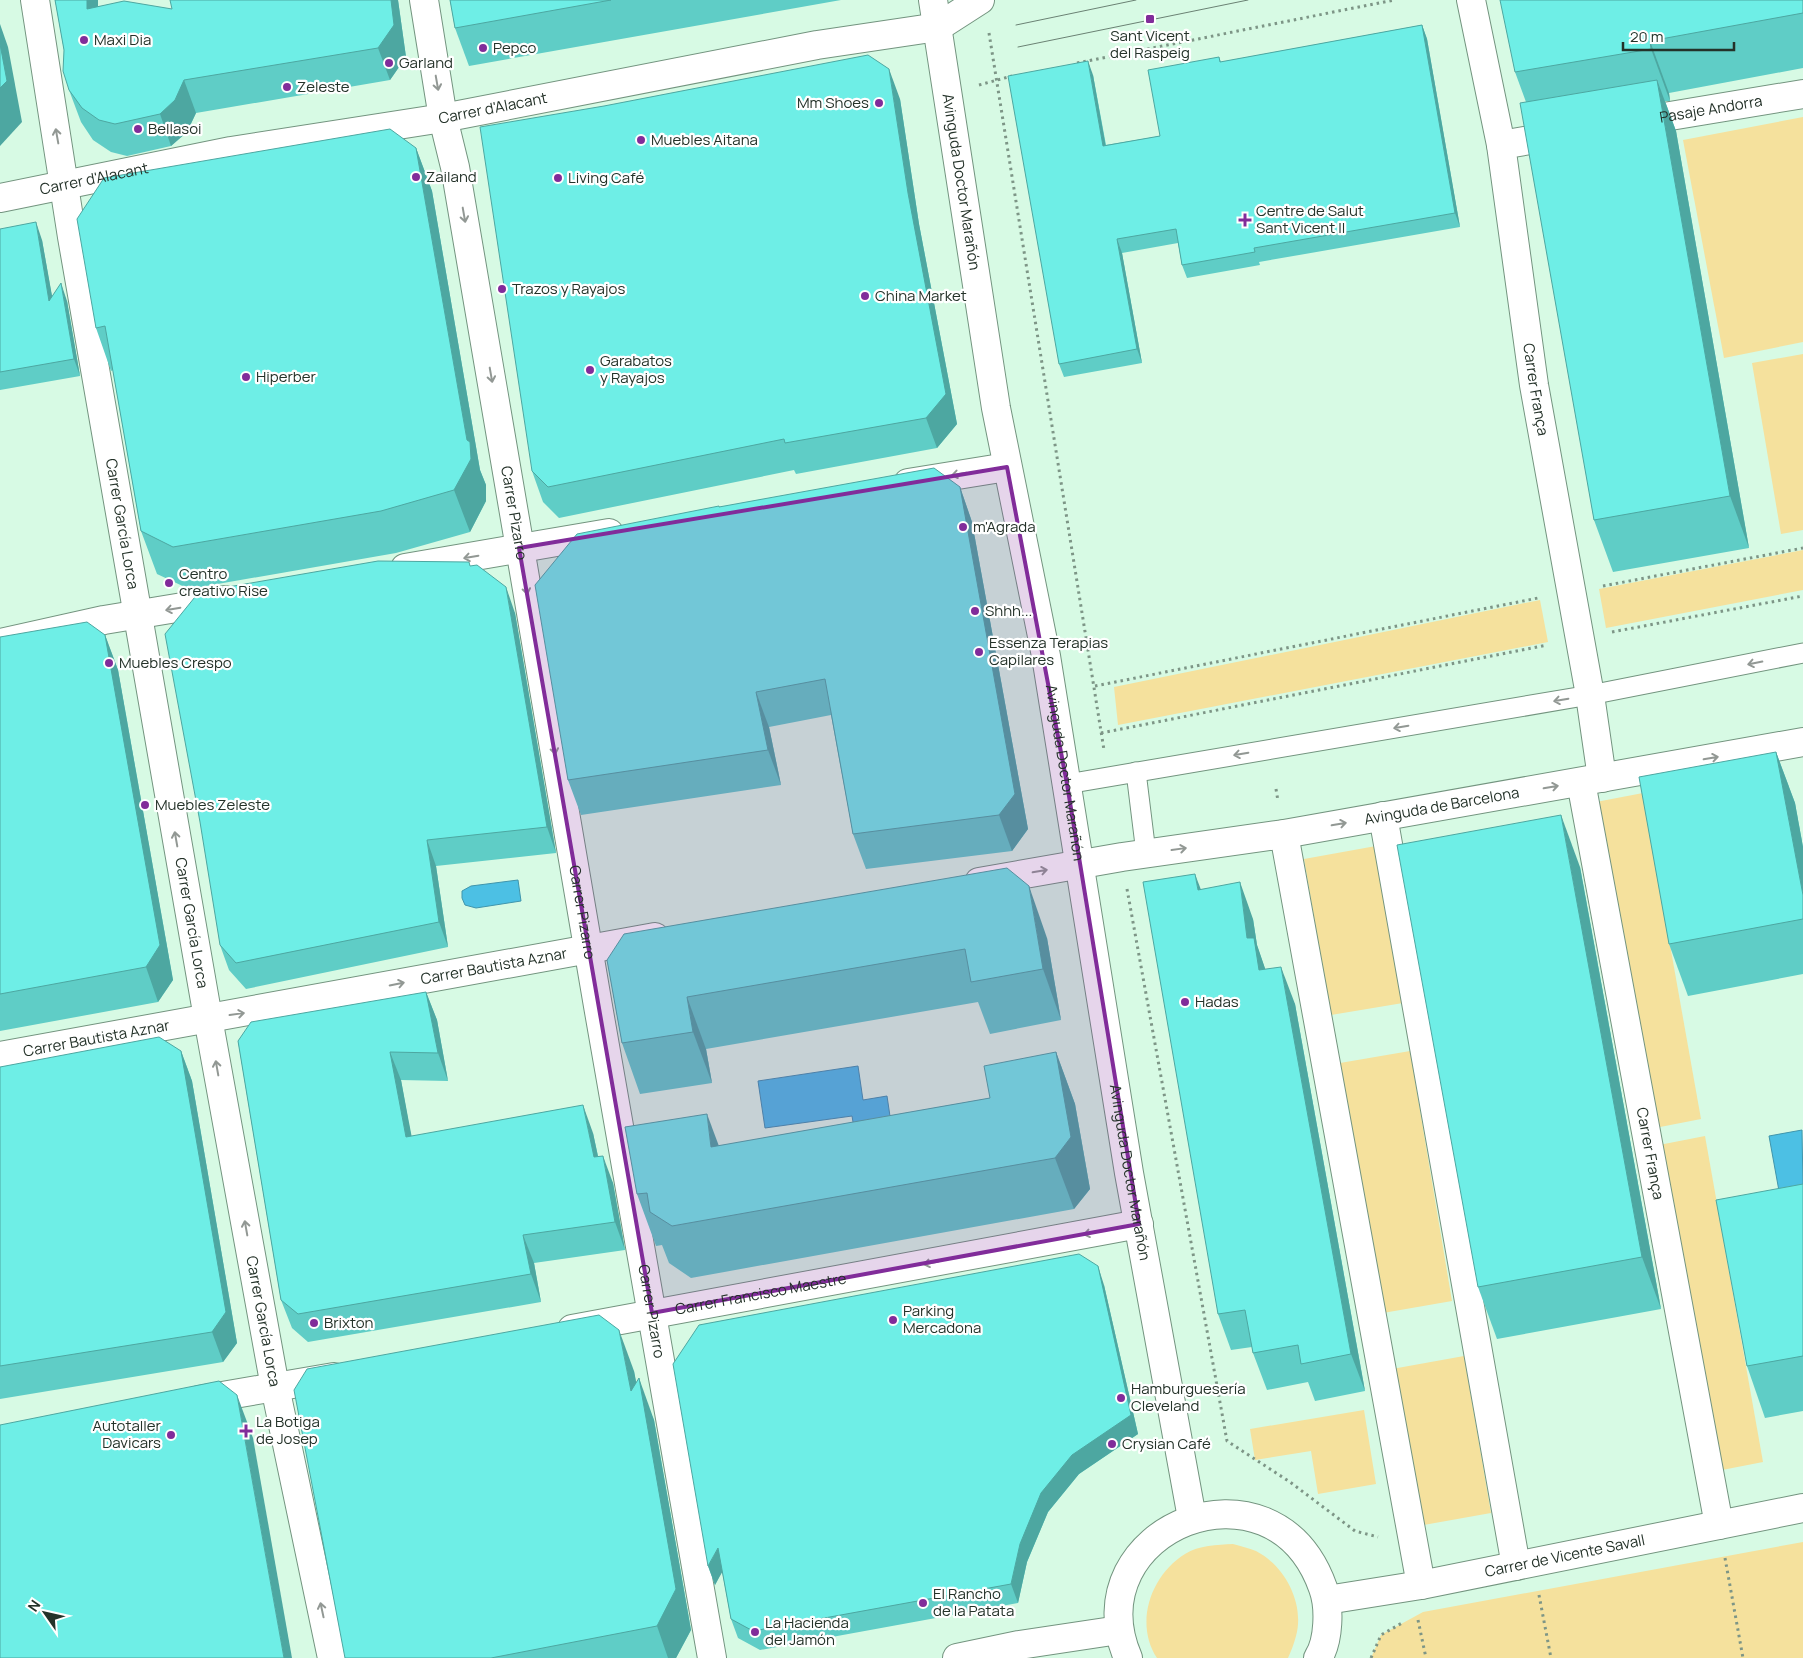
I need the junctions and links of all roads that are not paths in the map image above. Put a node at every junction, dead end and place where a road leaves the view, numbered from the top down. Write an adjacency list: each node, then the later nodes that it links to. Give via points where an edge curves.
1 (35, 0): 10 (street, Carrer García Lorca, one-way to 1)
2 (424, 0): 8 (street, Carrer Pizarro, one-way to 8)
3 (933, 0): 6 (street, Avinguda Doctor Marañón)
4 (980, 0): 6 (street, Carrer d'Alacant)
5 (1471, 0): 9 (street, Carrer França)
6 (938, 27): 8 (street, Carrer d'Alacant, via 817,46); 12 (street, Avinguda Doctor Marañón, via 996,408)
7 (1803, 94): 9 (street, Pasaje Andorra)
8 (443, 118): 10 (street, Carrer d'Alacant, via 231,151); 15 (street, Carrer Pizarro, one-way to 15, via 456,167)
9 (1501, 145): 21 (street, Carrer França, via 1534,385)
10 (65, 184): 11 (street, Carrer d'Alacant); 18 (street, Carrer García Lorca)
11 (0, 198)
12 (1008, 467): 13 (street, one-way to 13); 25 (street, Avinguda Doctor Marañón, via 1046,656)
13 (879, 488)
14 (635, 528): 15 (street)
15 (519, 548): 16 (street, one-way to 16); 32 (street, Carrer Pizarro, one-way to 32)
16 (383, 572)
17 (246, 596): 18 (street, one-way to 18)
18 (137, 615): 19 (street); 33 (street, Carrer García Lorca, one-way to 18)
19 (0, 643)
20 (1803, 653): 21 (lane, one-way to 21)
21 (1590, 695): 23 (lane, one-way to 23); 24 (street, Carrer França)
22 (1803, 742): 24 (street, Avinguda de Barcelona, one-way to 22)
23 (1136, 772): 25 (lane); 28 (lane)
24 (1592, 780): 26 (street, Avinguda de Barcelona, one-way to 24); 43 (street, Carrer França)
25 (1067, 784): 29 (street, Avinguda Doctor Marañón)
26 (1383, 816): 27 (street, Avinguda de Barcelona, one-way to 26); 44 (street)
27 (1284, 834): 28 (street, Avinguda de Barcelona, one-way to 27); 45 (street)
28 (1134, 855): 29 (street, Avinguda de Barcelona)
29 (1079, 865): 30 (street, one-way to 29); 35 (street, Avinguda Doctor Marañón)
30 (958, 885)
31 (676, 933): 32 (street, Carrer Bautista Aznar)
32 (588, 949): 33 (street, Carrer Bautista Aznar, one-way to 32); 36 (street, Carrer Pizarro)
33 (208, 1018): 34 (street, Carrer Bautista Aznar); 39 (street, Carrer García Lorca, one-way to 33)
34 (0, 1056)
35 (1138, 1224): 36 (street, Carrer Francisco Maestre, one-way to 36); 42 (street, Avinguda Doctor Marañón)
36 (652, 1313): 37 (street, Carrer Francisco Maestre); 49 (street, Carrer Pizarro)
37 (545, 1334)
38 (360, 1372): 39 (street)
39 (275, 1387): 40 (street); 48 (street, Carrer García Lorca, one-way to 39)
40 (174, 1404)
41 (1803, 1508): 43 (street, Carrer de Vicente Savall)
42 (1192, 1518): 46 (street, via 1226,1513 1254,1517 1289,1535 1315,1566); 47 (street, via 1166,1530 1138,1557 1124,1586)
43 (1719, 1525): 44 (street, Carrer de Vicente Savall)
44 (1516, 1566): 45 (street, Carrer de Vicente Savall)
45 (1421, 1585): 46 (street, Carrer de Vicente Savall)
46 (1327, 1600): 52 (street, via 1324,1649)
47 (1119, 1630): 50 (street); 51 (street)
48 (332, 1658)
49 (712, 1658)
50 (957, 1658)
51 (1128, 1658)
52 (1318, 1658)

